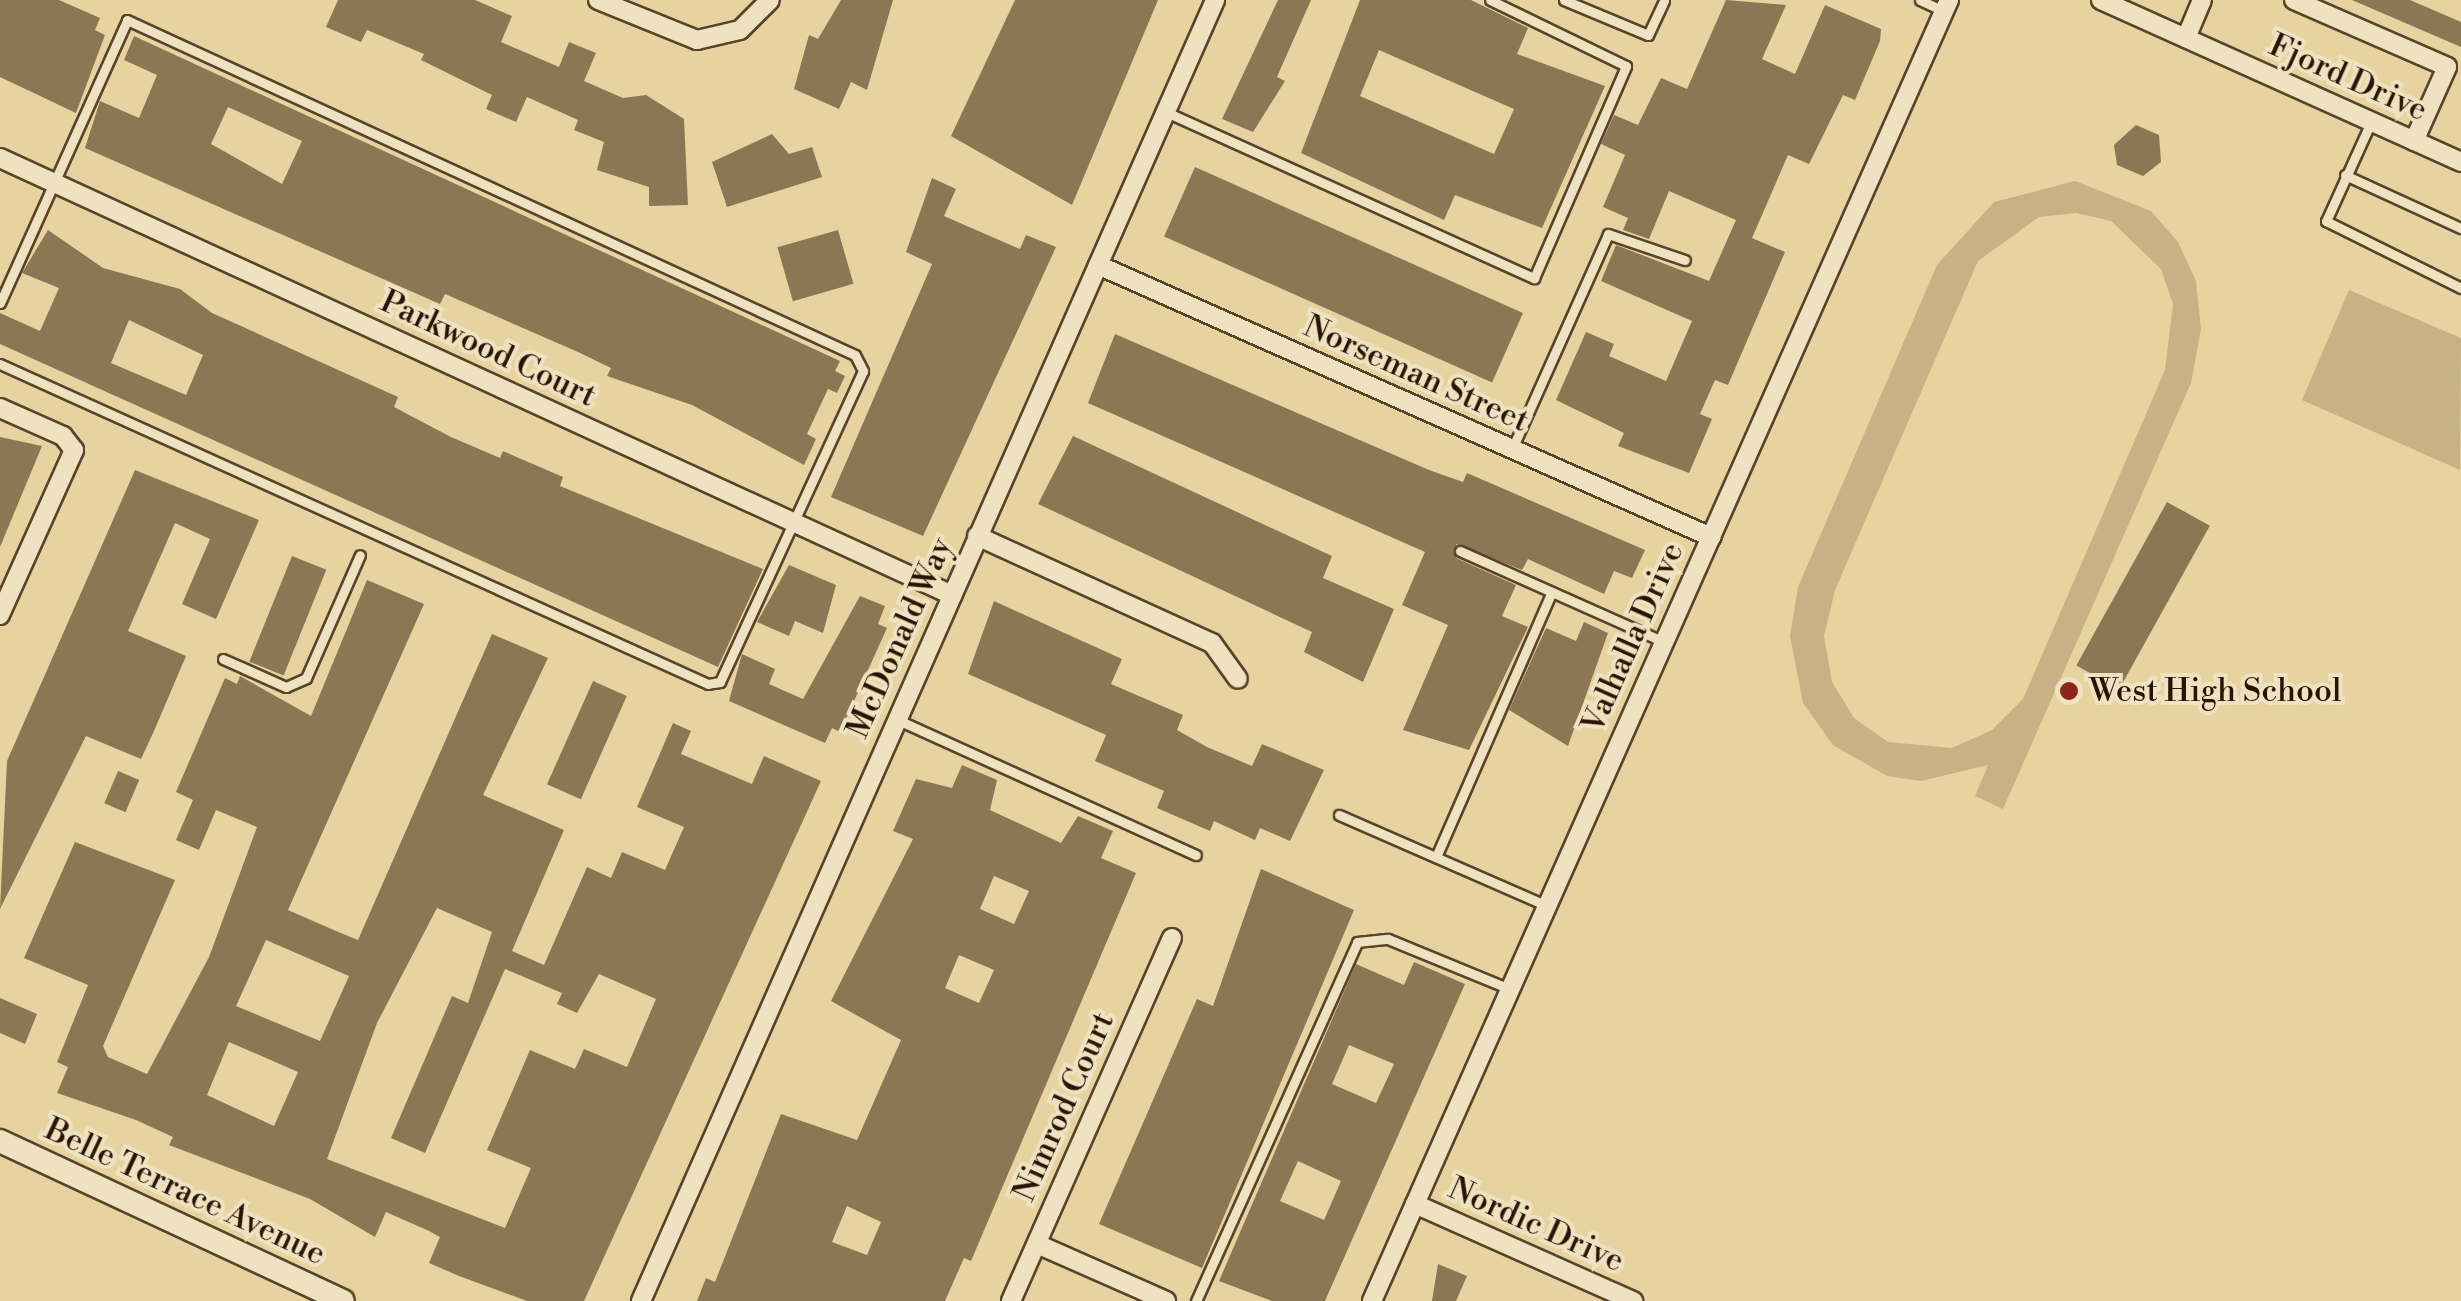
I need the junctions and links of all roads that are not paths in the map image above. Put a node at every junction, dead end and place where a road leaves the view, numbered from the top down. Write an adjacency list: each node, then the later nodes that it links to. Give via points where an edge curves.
1 (598, 0): 2 (street, via 698,40 740,30)
2 (770, 0)
3 (1215, 0): 13 (street, McDonald Way)
4 (1490, 0): 13 (lane, via 1626,66 1534,278)
5 (1564, 0): 6 (lane, via 1648,35)
6 (1664, 0)
7 (1920, 0): 11 (lane)
8 (2101, 0): 12 (street, Fjord Drive)
9 (2202, 0): 12 (street)
10 (2294, 0): 15 (street, via 2447,67)
11 (1947, 5): 30 (street, Valhalla Drive)
12 (2186, 38): 14 (street, Fjord Drive)
13 (1166, 112): 22 (street, McDonald Way)
14 (2371, 122): 15 (street, Fjord Drive); 18 (lane)
15 (2414, 141): 17 (street, Fjord Drive)
16 (0, 158): 19 (street, Parkwood Court)
17 (2461, 162)
18 (2345, 176): 20 (lane); 23 (lane, via 2329,226)
19 (54, 183): 24 (lane); 28 (street, Parkwood Court); 28 (lane, via 127,20 234,69 855,355 863,371)
20 (2461, 228)
21 (1685, 260): 27 (lane, via 1608,234)
22 (1098, 265): 27 (street, Norseman Street); 29 (street, McDonald Way)
23 (2461, 288)
24 (0, 303)
25 (0, 364): 28 (lane, via 708,684 720,682)
26 (0, 408): 35 (street, via 63,436 74,450)
27 (1512, 449): 30 (street, Norseman Street)
28 (793, 522): 34 (street, Parkwood Court)
29 (978, 536): 34 (street, McDonald Way); 38 (street, via 1212,644)
30 (1711, 537): 36 (street, Valhalla Drive)
31 (1460, 550): 33 (lane)
32 (360, 555): 37 (lane, via 306,678 286,687)
33 (1552, 592): 36 (lane); 42 (lane)
34 (952, 594): 39 (street, McDonald Way)
35 (0, 615)
36 (1664, 642): 43 (street, Valhalla Drive)
37 (223, 659)
38 (1238, 679)
39 (896, 720): 41 (lane); 50 (street, McDonald Way)
40 (1339, 814): 42 (lane)
41 (1196, 856)
42 (1436, 857): 43 (lane)
43 (1547, 906): 45 (street, Valhalla Drive)
44 (1172, 938): 48 (street, Nimrod Court)
45 (1510, 990): 47 (street, Valhalla Drive); 53 (lane, via 1388,940 1357,942)
46 (0, 1142): 49 (street, Belle Terrace Avenue)
47 (1415, 1204): 54 (street, Valhalla Drive); 55 (street, Nordic Drive)
48 (1037, 1244): 51 (street, Nimrod Court); 52 (street)
49 (343, 1301)
50 (641, 1301)
51 (1011, 1301)
52 (1166, 1301)
53 (1196, 1301)
54 (1372, 1301)
55 (1633, 1301)

